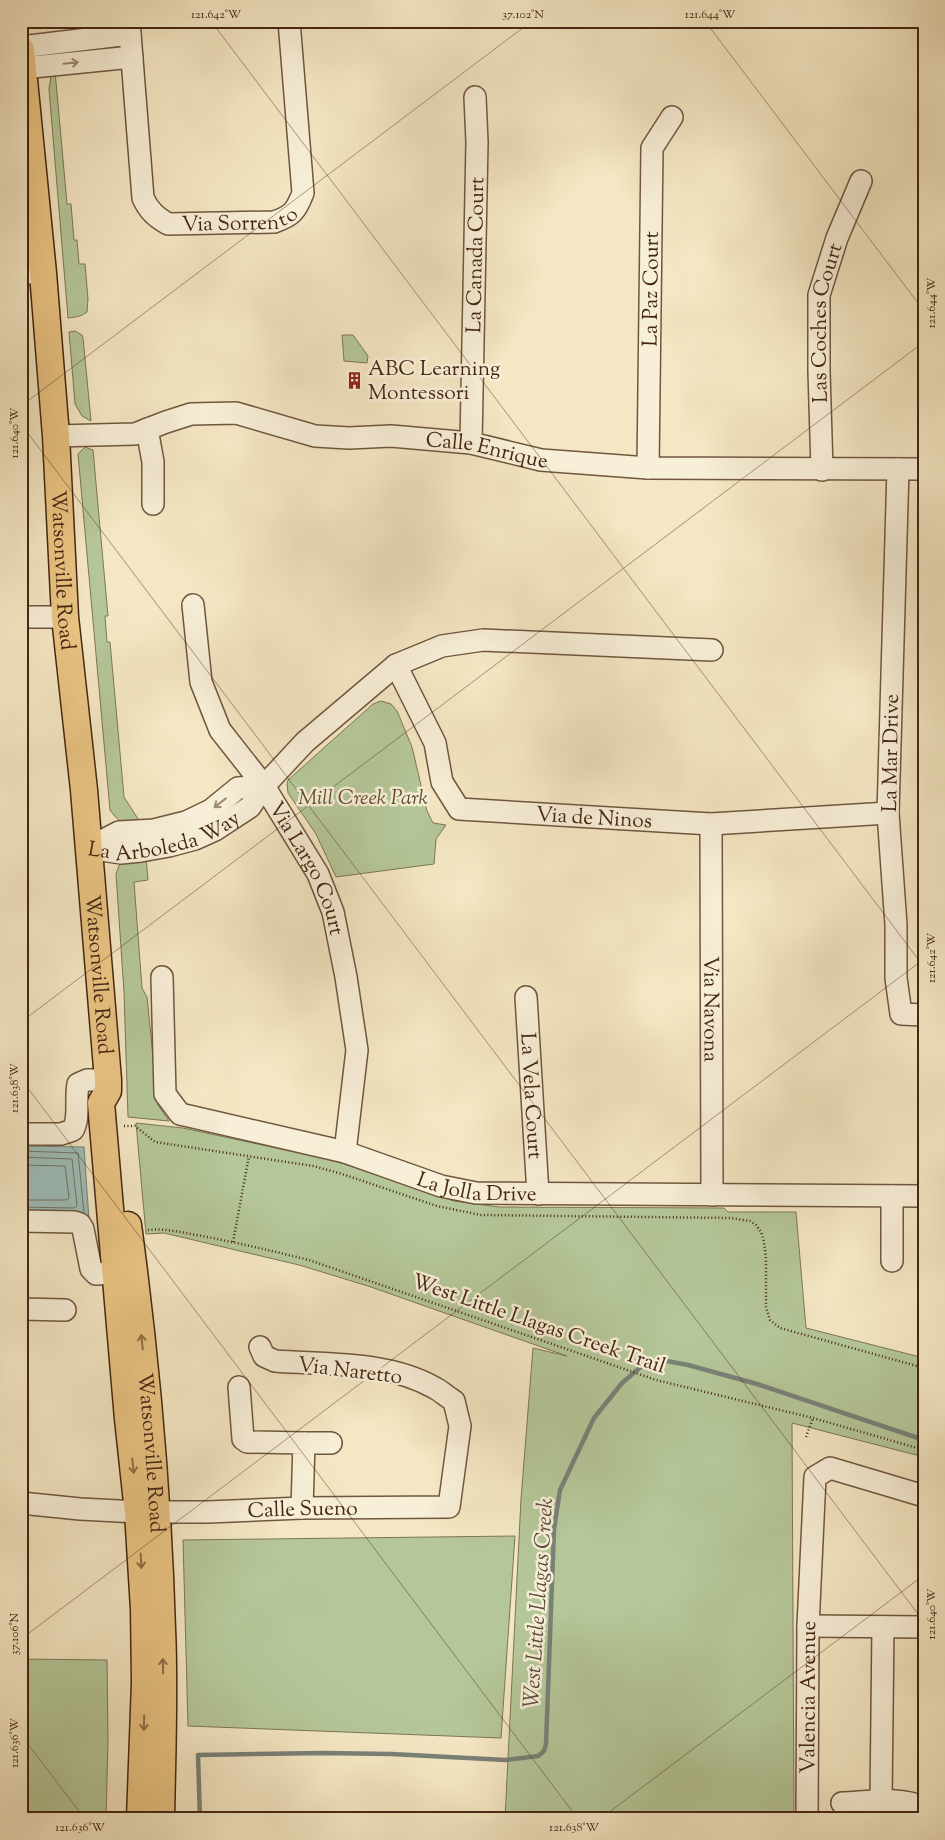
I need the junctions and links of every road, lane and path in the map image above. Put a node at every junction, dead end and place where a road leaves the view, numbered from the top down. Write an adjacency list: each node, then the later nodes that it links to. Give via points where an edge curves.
1 (289, 21): 4 (street, Via Sorrento, via 303,192 298,206 288,217 274,222 168,224 148,209 143,198)
2 (129, 27): 3 (street, Via Sorrento); 4 (street, Via Sorrento)
3 (22, 55): 4 (street, one-way to 4); 8 (main road, Watsonville Road)
4 (132, 57)
5 (475, 98): 11 (street, La Canada Court, via 477,142)
6 (672, 117): 12 (street, La Paz Court, via 652,148)
7 (861, 181): 15 (street, Las Coches Court, via 837,238 819,295)
8 (32, 274): 10 (main road, Watsonville Road)
9 (147, 429): 10 (street, Calle Enrique, via 135,434); 11 (street, Calle Enrique, via 191,414 236,414 315,436 391,436); 16 (street, via 153,462)
10 (56, 436): 19 (main road, Watsonville Road)
11 (471, 443): 12 (street, Calle Enrique, via 541,460)
12 (648, 468): 15 (street, Calle Enrique)
13 (898, 469): 14 (street, Calle Enrique); 15 (street, Calle Enrique); 23 (street, La Mar Drive)
14 (924, 469)
15 (822, 470)
16 (153, 504)
17 (193, 605): 22 (street, Via Largo Court, via 201,682 220,730)
18 (21, 617): 19 (street)
19 (65, 618): 25 (main road, Watsonville Road)
20 (712, 650): 21 (street, La Arboleda Way, via 483,640 442,646)
21 (396, 665): 22 (street, La Arboleda Way, via 305,742); 24 (street, Via de Ninos, via 435,743 442,782 459,810)
22 (264, 786): 25 (street, La Arboleda Way, via 238,788 211,810 186,822 154,830 119,832); 32 (street, Via Largo Court, via 318,874 332,912 357,1050)
23 (888, 813): 24 (street, Via de Ninos); 28 (street, La Mar Drive, via 896,925 896,978 901,1014)
24 (711, 824): 35 (street, Via Navona)
25 (88, 848): 29 (main road, Watsonville Road)
26 (162, 977): 32 (street, La Jolla Drive, via 165,1094 180,1114)
27 (526, 997): 34 (street, La Vela Court)
28 (924, 1015)
29 (108, 1086): 30 (street, via 87,1080 78,1084 73,1130 61,1134); 31 (main road, Watsonville Road, via 118,1100)
30 (21, 1134)
31 (118, 1135): 33 (path, via 134,1126 155,1142); 38 (main road, Watsonville Road)
32 (344, 1152): 34 (street, La Jolla Drive, via 441,1186 476,1193)
33 (249, 1156): 40 (path); 46 (path, via 321,1168 437,1206 481,1216 730,1218 750,1221 756,1225 764,1241 766,1307 770,1320 780,1328)
34 (538, 1194): 35 (street, La Jolla Drive)
35 (712, 1195): 36 (street, La Jolla Drive)
36 (892, 1196): 37 (street, La Jolla Drive); 41 (street)
37 (924, 1196)
38 (127, 1219): 40 (path, West Little Llagas Creek Trail); 42 (main road, Watsonville Road); 57 (main road, Watsonville Road, one-way to 38, via 138,1301)
39 (21, 1221): 42 (street, via 80,1224 91,1269 96,1274)
40 (234, 1242): 48 (path, West Little Llagas Creek Trail, via 309,1260 656,1380)
41 (892, 1261)
42 (115, 1273): 57 (main road, Watsonville Road, one-way to 57)
43 (21, 1309): 44 (street)
44 (64, 1310)
45 (260, 1347): 55 (street, Via Naretto, via 264,1356 275,1361 388,1371 435,1388 454,1401 460,1426)
46 (924, 1368)
47 (239, 1388): 51 (street, via 243,1439 247,1442)
48 (813, 1418): 49 (path); 52 (path, West Little Llagas Creek Trail)
49 (806, 1437)
50 (331, 1442): 51 (street)
51 (304, 1443): 56 (street)
52 (924, 1450)
53 (924, 1496): 58 (street, Valencia Avenue, via 830,1468 815,1477)
54 (21, 1503): 57 (street, Calle Sueno)
55 (449, 1507): 56 (street, Calle Sueno)
56 (302, 1508): 57 (street, Calle Sueno)
57 (147, 1512): 64 (main road, Watsonville Road, one-way to 64); 65 (main road, Watsonville Road, one-way to 57, via 162,1630)
58 (808, 1626): 59 (street); 66 (street, Valencia Avenue)
59 (883, 1627): 60 (street); 61 (street)
60 (924, 1627)
61 (881, 1801): 62 (street); 63 (street, via 914,1803)
62 (842, 1803)
63 (924, 1808)
64 (140, 1819)
65 (162, 1819)
66 (807, 1819)

